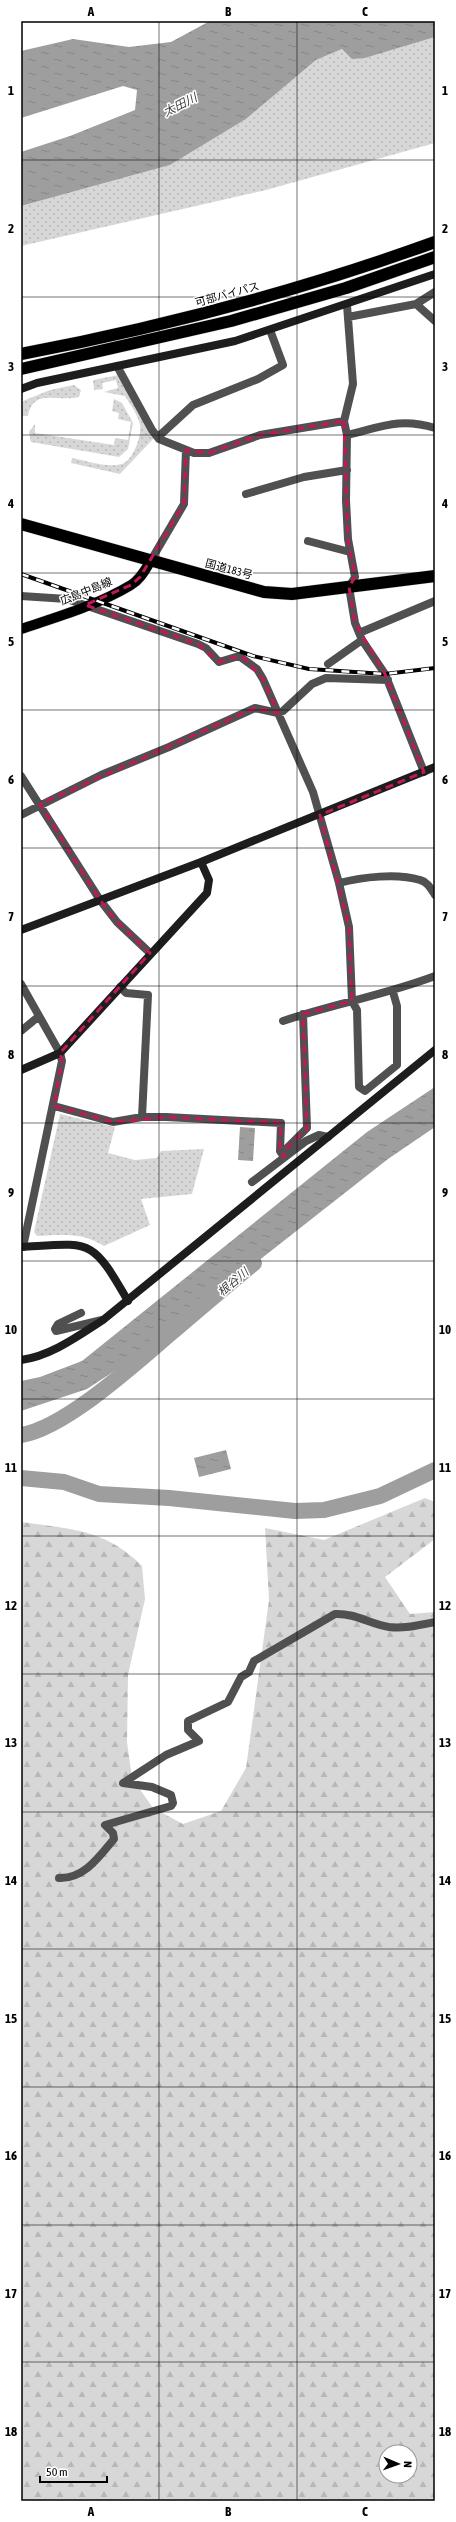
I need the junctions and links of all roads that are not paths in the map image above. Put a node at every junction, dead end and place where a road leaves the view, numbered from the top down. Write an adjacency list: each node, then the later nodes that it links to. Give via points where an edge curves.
1 (435, 242): 10 (highway, 可部バイパス, via 362,269 237,306 127,334)
2 (435, 257): 12 (highway, via 346,288 231,321)
3 (435, 274): 6 (street)
4 (435, 292): 5 (street)
5 (416, 304): 7 (street); 8 (street)
6 (347, 305): 7 (street); 9 (street)
7 (348, 317): 14 (street, via 353,384)
8 (435, 321)
9 (270, 330): 11 (street, via 235,341); 17 (street, via 283,365 258,380 194,405)
10 (21, 354)
11 (117, 366): 13 (street); 17 (street)
12 (21, 369)
13 (21, 388)
14 (344, 421): 16 (street); 18 (street, via 260,435 209,453)
15 (435, 428): 16 (street, via 412,421)
16 (347, 435): 19 (street)
17 (158, 436): 18 (street)
18 (186, 450): 24 (street, via 184,504)
19 (347, 470): 20 (street, via 304,477); 23 (street, via 346,500)
20 (246, 494)
21 (21, 524): 24 (highway, 国道183号)
22 (308, 541): 23 (street)
23 (350, 552): 26 (street, via 355,577)
24 (150, 562): 26 (highway, 国道183号, via 264,592 292,594); 29 (main road, 広島中島線, via 131,585)
25 (435, 576): 26 (highway, 国道183号)
26 (349, 587): 31 (street, via 355,623)
27 (21, 596): 29 (street, via 67,599)
28 (435, 602): 31 (street)
29 (86, 605): 30 (main road, 広島中島線); 34 (street, via 198,644 206,648 219,662 239,656 244,658 263,679)
30 (21, 629)
31 (360, 636): 32 (street); 33 (street)
32 (328, 664)
33 (388, 680): 34 (street, via 326,678 312,684); 36 (street)
34 (278, 713): 38 (street, via 255,708); 40 (street, via 314,792)
35 (435, 767): 36 (street)
36 (424, 772): 40 (street)
37 (21, 776): 38 (street)
38 (40, 804): 39 (street); 44 (street)
39 (21, 815)
40 (320, 815): 41 (street); 42 (street)
41 (201, 862): 44 (street); 46 (street, via 209,880 207,893)
42 (340, 883): 43 (street, via 366,876 421,880); 51 (street, via 349,927)
43 (435, 895)
44 (100, 900): 45 (street); 46 (street, via 117,922)
45 (21, 930)
46 (150, 953): 49 (street)
47 (435, 976): 50 (street)
48 (21, 984): 53 (street)
49 (120, 987): 57 (street); 60 (street, via 126,993 148,995)
50 (393, 992): 51 (street); 51 (street, via 397,1006 398,1065 366,1091 359,1087 357,1010)
51 (352, 1001): 52 (street)
52 (303, 1014): 54 (street); 62 (street, via 307,1128 286,1149)
53 (38, 1017): 55 (street); 57 (street)
54 (283, 1021)
55 (21, 1031)
56 (435, 1050): 61 (street)
57 (60, 1053): 58 (street); 59 (street, via 62,1061)
58 (21, 1070)
59 (54, 1106): 60 (street, via 113,1122); 64 (street, via 46,1132)
60 (142, 1117): 62 (street, via 281,1123 280,1151)
61 (328, 1137): 62 (street, via 319,1136 306,1141); 65 (street)
62 (284, 1157): 63 (street)
63 (252, 1182)
64 (22, 1247): 65 (street, via 64,1243 89,1248 98,1254)
65 (128, 1301): 67 (street)
66 (81, 1312): 67 (street, via 58,1324 56,1331)
67 (103, 1320): 68 (street, via 73,1340 50,1351)
68 (21, 1360)
69 (435, 1622): 70 (street, via 402,1628 388,1627 346,1613 335,1614 254,1661 228,1702 188,1721 188,1730 199,1741 166,1755 123,1783 171,1794 171,1806 105,1825 114,1839 105,1850 84,1871 71,1878)
70 (59, 1878)

